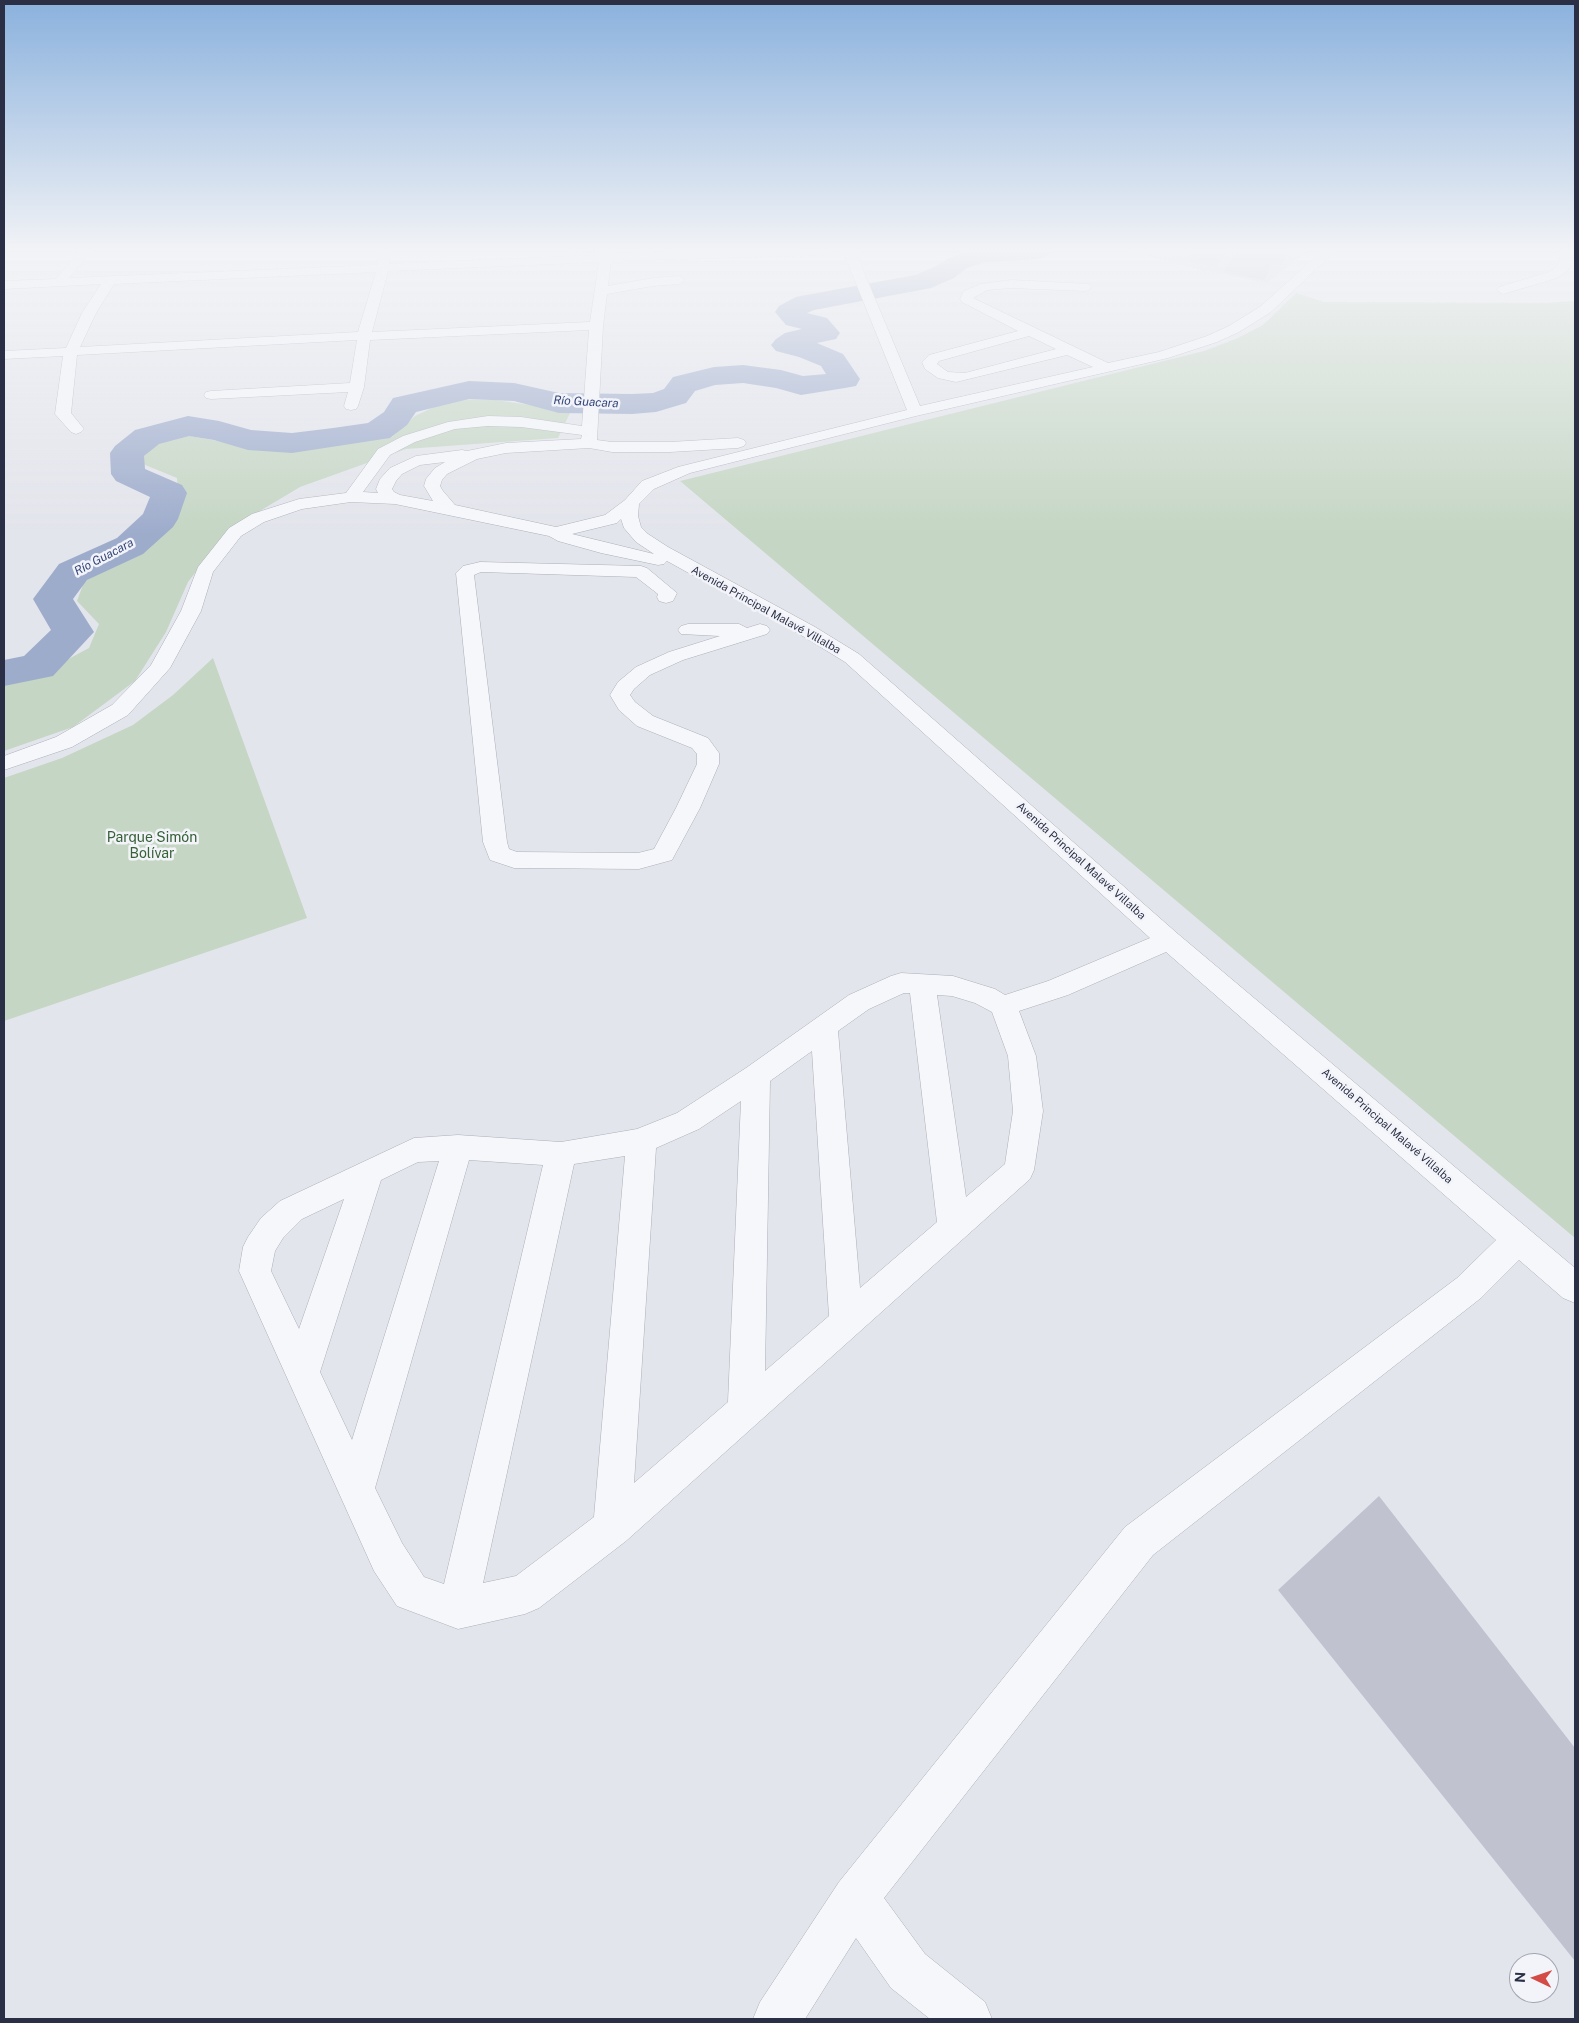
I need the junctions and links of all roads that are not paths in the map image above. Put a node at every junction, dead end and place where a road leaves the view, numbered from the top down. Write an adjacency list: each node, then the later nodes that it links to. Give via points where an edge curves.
1 (74, 345): 11 (street)
2 (180, 345): 11 (street)
3 (363, 345): 15 (street)
4 (595, 345): 20 (street)
5 (889, 345): 18 (street)
6 (980, 345): 10 (street, via 934,358 929,362 930,366 943,375 965,377)
7 (1060, 345): 10 (street)
8 (1153, 345): 13 (street)
9 (1192, 345): 14 (street)
10 (1070, 350): 13 (street)
11 (71, 351): 12 (street); 19 (street, via 63,414)
12 (4, 355)
13 (1092, 361): 14 (street)
14 (1107, 368): 18 (street)
15 (357, 387): 16 (street); 17 (street)
16 (211, 395)
17 (351, 406)
18 (915, 412): 21 (street)
19 (76, 429)
20 (589, 434): 22 (street, via 522,422 488,421 453,425); 23 (street); 24 (street)
21 (824, 434): 23 (street, via 724,445); 26 (street, via 684,470)
22 (409, 439): 25 (street); 27 (street, via 384,452)
23 (612, 447): 26 (street, via 639,458)
24 (472, 455): 25 (street); 30 (street, via 441,471 434,479 435,493)
25 (428, 458): 28 (street, via 404,466 388,479 384,489)
26 (646, 472): 29 (street)
27 (351, 497): 28 (street); 37 (street, via 277,510 235,532 204,571 190,610 160,668 120,710 64,742)
28 (395, 499): 30 (street)
29 (631, 504): 31 (street, via 611,519); 32 (street, Avenida Principal Malavé Villalba, via 629,516 633,528 642,538)
30 (449, 509): 31 (street)
31 (556, 532): 32 (street, via 607,549)
32 (691, 569): 36 (street, Avenida Principal Malavé Villalba)
33 (666, 596): 35 (street, via 668,593 641,572 480,567 465,573 495,842 499,854 514,860 639,861 663,854 708,764 708,753 700,743 645,721 626,706 620,695 643,671 676,656)
34 (688, 630): 35 (street)
35 (760, 630): 36 (street)
36 (808, 631): 38 (street, Avenida Principal Malavé Villalba, via 852,658)
37 (4, 763)
38 (1169, 940): 40 (street, via 1058,988); 48 (street, Avenida Principal Malavé Villalba)
39 (922, 984): 40 (street, via 953,986 985,996); 41 (street, via 901,983 859,1002); 47 (street)
40 (1003, 1006): 47 (street, via 1022,1056 1028,1110 1019,1170)
41 (824, 1027): 42 (street); 50 (street)
42 (756, 1076): 43 (street, via 688,1121); 52 (street)
43 (641, 1141): 45 (street); 54 (street)
44 (458, 1147): 45 (street); 46 (street, via 414,1150); 53 (street)
45 (562, 1154): 55 (street)
46 (368, 1173): 51 (street); 51 (street, via 291,1210 272,1228 259,1247 255,1271)
47 (954, 1227): 50 (street)
48 (1519, 1239): 49 (street, Avenida Principal Malavé Villalba); 56 (street, via 1469,1288 1139,1541)
49 (1575, 1288)
50 (846, 1322): 52 (street)
51 (302, 1372): 53 (street)
52 (746, 1410): 54 (street)
53 (356, 1488): 55 (street, via 388,1557 411,1592)
54 (612, 1527): 55 (street, via 525,1594)
55 (458, 1609)
56 (855, 1898): 57 (street); 58 (street, via 908,1971)
57 (777, 2019)
58 (968, 2019)

